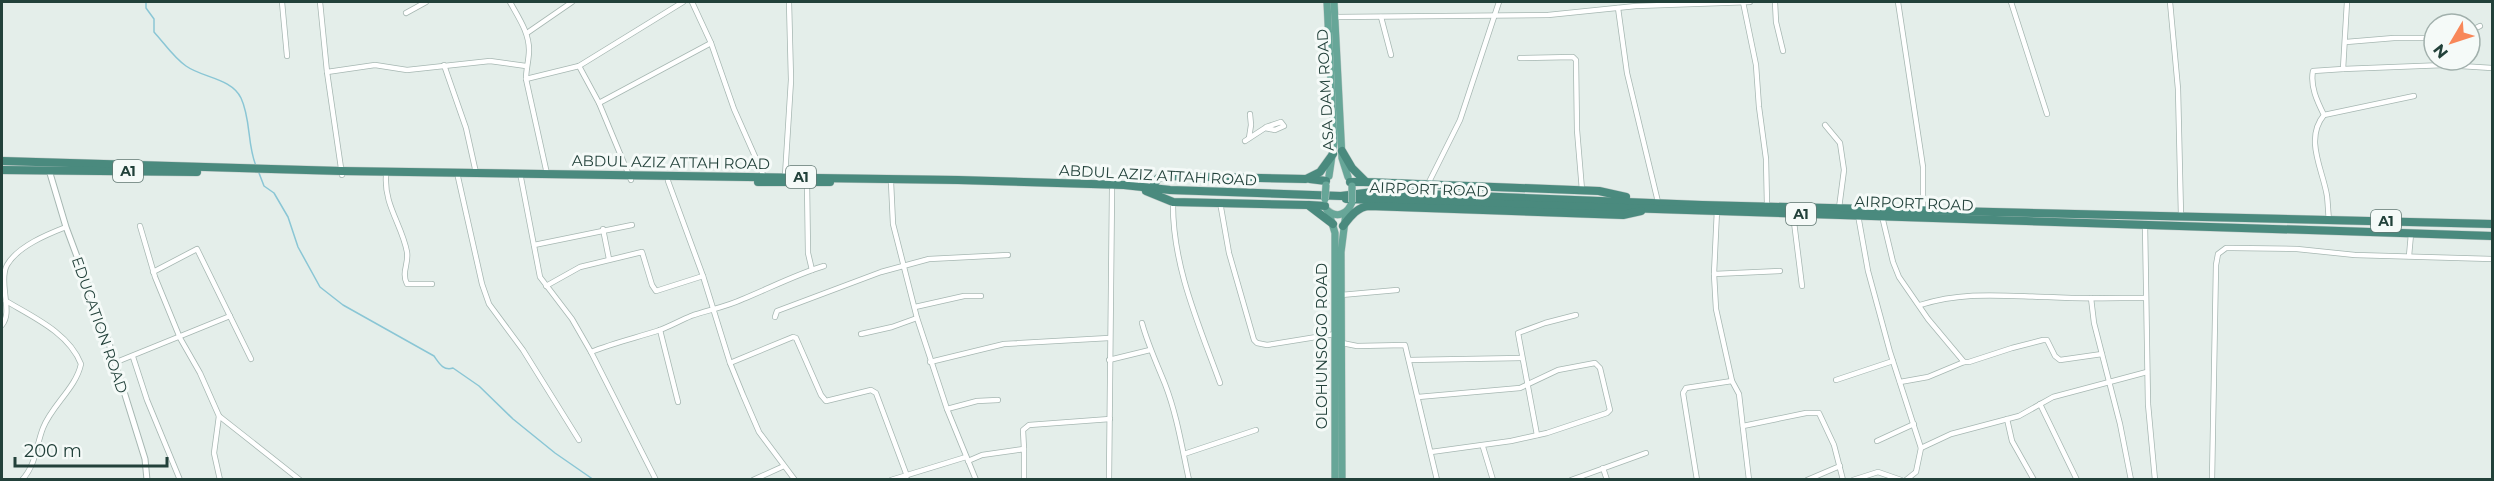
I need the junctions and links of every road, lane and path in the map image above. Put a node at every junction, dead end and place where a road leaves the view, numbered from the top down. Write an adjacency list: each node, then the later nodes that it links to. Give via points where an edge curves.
1 (282, 2): 31 (street)
2 (320, 2): 38 (street)
3 (426, 2): 21 (street)
4 (510, 2): 25 (street)
5 (572, 2): 25 (street)
6 (683, 2): 35 (street)
7 (692, 2): 28 (street)
8 (789, 2): 57 (street, via 791,80)
9 (1327, 2): 47 (main road, ASA DAM ROAD)
10 (1334, 2): 23 (main road, ASA DAM ROAD)
11 (1499, 2): 22 (street)
12 (1743, 2): 13 (street); 19 (street); 79 (street, via 1756,65)
13 (1750, 2)
14 (1774, 2): 29 (street)
15 (1898, 2): 86 (street, via 1923,166)
16 (2011, 2): 43 (street)
17 (2170, 2): 89 (street, via 2178,89)
18 (2347, 2): 27 (street)
19 (1636, 4): 20 (street)
20 (1618, 8): 22 (street, via 1548,15); 76 (street, via 1621,40)
21 (406, 13)
22 (1493, 15): 24 (street); 69 (street, via 1460,120)
23 (1335, 17): 24 (street); 47 (main road, ASA DAM ROAD)
24 (1382, 17): 30 (street)
25 (527, 33): 34 (street)
26 (2422, 38): 27 (street)
27 (2346, 42): 37 (street)
28 (711, 43): 41 (street); 62 (street)
29 (1783, 51)
30 (1391, 55)
31 (286, 56)
32 (1520, 58): 72 (street, via 1576,60)
33 (444, 65): 34 (street, via 490,61); 38 (street, via 407,69 375,65); 54 (street, via 466,128)
34 (526, 66): 39 (street)
35 (579, 66): 39 (street); 41 (street)
36 (2493, 68): 37 (street, via 2445,65)
37 (2343, 69): 44 (street, via 2313,71 2315,92)
38 (327, 72): 53 (street)
39 (526, 79): 55 (street)
40 (2414, 96): 44 (street)
41 (599, 102): 60 (street)
42 (1250, 114): 46 (street, via 1247,139)
43 (2047, 114)
44 (2324, 115): 90 (street, via 2316,125 2315,140)
45 (1825, 125): 83 (street, via 1840,143 1844,170)
46 (1265, 128)
47 (1338, 152): 61 (highway, via 1320,172); 64 (main road, ASA DAM ROAD); 66 (main road, ASA DAM ROAD); 67 (highway)
48 (2, 161): 49 (highway, ABDUL AZIZ ATTAH ROAD / A1)
49 (46, 162): 51 (street, EDUCATION ROAD); 52 (highway, ABDUL AZIZ ATTAH ROAD / A1)
50 (2, 170): 51 (highway, ABDUL AZIZ ATTAH ROAD / A1)
51 (49, 170): 52 (highway, ABDUL AZIZ ATTAH ROAD / A1); 97 (street, EDUCATION ROAD)
52 (257, 171): 53 (highway, ABDUL AZIZ ATTAH ROAD / A1)
53 (341, 173): 54 (highway, ABDUL AZIZ ATTAH ROAD / A1); 56 (highway, ABDUL AZIZ ATTAH ROAD / A1)
54 (476, 173): 55 (highway, ABDUL AZIZ ATTAH ROAD / A1)
55 (547, 174): 60 (highway, ABDUL AZIZ ATTAH ROAD / A1)
56 (386, 176): 58 (highway, ABDUL AZIZ ATTAH ROAD / A1); 113 (street, via 386,197 407,255 407,284)
57 (784, 176): 62 (highway, ABDUL AZIZ ATTAH ROAD / A1); 71 (highway, ABDUL AZIZ ATTAH ROAD / A1, via 1124,185)
58 (458, 177): 59 (highway, ABDUL AZIZ ATTAH ROAD / A1); 170 (street, via 489,304 524,350)
59 (521, 178): 60 (highway, ABDUL AZIZ ATTAH ROAD / A1); 101 (street)
60 (631, 178): 62 (highway, ABDUL AZIZ ATTAH ROAD / A1); 63 (highway, ABDUL AZIZ ATTAH ROAD / A1)
61 (1306, 179): 64 (highway); 71 (highway, via 1165,176 1158,178)
62 (765, 180): 63 (highway, ABDUL AZIZ ATTAH ROAD / A1); 68 (highway, ABDUL AZIZ ATTAH ROAD / A1)
63 (668, 181): 112 (street)
64 (1327, 181): 66 (main road, via 1337,174); 80 (main road, ASA DAM ROAD, bridge)
65 (891, 182): 68 (highway, ABDUL AZIZ ATTAH ROAD / A1); 70 (highway, ABDUL AZIZ ATTAH ROAD / A1); 106 (street, via 893,224)
66 (1350, 182): 67 (highway); 81 (main road, ASA DAM ROAD, bridge)
67 (1366, 182): 69 (highway)
68 (807, 183): 108 (street, via 808,253)
69 (1426, 186): 72 (highway)
70 (1112, 190): 71 (highway, ABDUL AZIZ ATTAH ROAD / A1); 135 (street)
71 (1149, 190): 73 (highway, ABDUL AZIZ ATTAH ROAD / A1); 74 (highway)
72 (1582, 190): 78 (highway)
73 (1338, 197): 78 (highway, AIRPORT ROAD / A1, via 1373,192)
74 (1173, 202): 75 (highway); 154 (street, via 1180,264)
75 (1220, 202): 77 (highway); 132 (street, via 1229,253 1254,340 1267,345)
76 (1658, 202): 78 (highway, AIRPORT ROAD / A1); 79 (highway, AIRPORT ROAD / A1)
77 (1308, 205): 80 (highway); 91 (highway)
78 (1648, 205): 82 (highway, via 1623,215); 84 (highway, AIRPORT ROAD / A1)
79 (1767, 205): 83 (highway, AIRPORT ROAD / A1)
80 (1326, 206): 81 (main road, via 1337,215); 91 (main road, OLOHUNSOGO ROAD)
81 (1349, 207): 82 (highway); 96 (main road, OLOHUNSOGO ROAD)
82 (1364, 207): 96 (highway)
83 (1839, 208): 86 (highway, AIRPORT ROAD / A1)
84 (1717, 210): 85 (highway, AIRPORT ROAD / A1); 111 (street)
85 (1793, 213): 87 (highway, AIRPORT ROAD / A1); 115 (street)
86 (1922, 214): 88 (highway, AIRPORT ROAD / A1); 89 (highway, AIRPORT ROAD / A1); 92 (highway, AIRPORT ROAD / A1)
87 (1858, 215): 88 (highway, AIRPORT ROAD / A1); 145 (street, via 1868,271)
88 (1882, 216): 122 (street, via 1899,277)
89 (2181, 216): 90 (highway, AIRPORT ROAD / A1)
90 (2329, 220): 93 (highway, AIRPORT ROAD / A1)
91 (1333, 224): 132 (main road, OLOHUNSOGO ROAD)
92 (2145, 224): 99 (highway, AIRPORT ROAD / A1); 120 (street)
93 (2493, 224)
94 (632, 225): 98 (street)
95 (140, 226): 110 (street)
96 (1343, 226): 117 (main road, OLOHUNSOGO ROAD)
97 (66, 227): 121 (street, via 39,238 8,264); 148 (street, EDUCATION ROAD)
98 (603, 229): 101 (street); 104 (street)
99 (2411, 234): 100 (highway, AIRPORT ROAD / A1); 103 (street)
100 (2493, 236)
101 (534, 245): 114 (street, via 537,266)
102 (1008, 255): 106 (street, via 942,256)
103 (2409, 256): 105 (street); 213 (street, via 2232,248 2218,254)
104 (609, 259): 112 (street, via 644,252 656,291); 114 (street, via 580,267)
105 (2493, 259)
106 (903, 265): 123 (street); 127 (street, via 777,311)
107 (824, 266): 108 (street)
108 (812, 270): 124 (street)
109 (1779, 271): 111 (street)
110 (153, 272): 126 (street, via 196,249); 134 (street)
111 (1714, 274): 152 (street, via 1716,309)
112 (703, 276): 124 (street)
113 (432, 284)
114 (546, 286): 138 (street)
115 (1802, 286)
116 (1397, 290): 117 (street)
117 (1341, 295): 136 (main road, OLOHUNSOGO ROAD)
118 (981, 296): 123 (street, via 964,296)
119 (2091, 298): 120 (street); 122 (street, via 1984,294); 139 (street)
120 (2145, 298): 150 (street)
121 (6, 301): 130 (street); 183 (street, via 66,341 81,364 72,385 44,426 34,462)
122 (1920, 305): 147 (street)
123 (915, 308): 128 (street)
124 (714, 309): 131 (street); 149 (street)
125 (1576, 315): 141 (street, via 1521,331 1518,337)
126 (230, 316): 134 (street); 142 (street)
127 (775, 317)
128 (917, 318): 133 (street); 146 (street)
129 (1142, 323): 137 (street)
130 (2, 325)
131 (660, 330): 138 (street); 159 (street)
132 (1335, 333): 165 (main road, OLOHUNSOGO ROAD)
133 (861, 334)
134 (180, 338): 140 (street); 162 (street, via 201,372)
135 (1109, 338): 143 (street); 146 (street, via 1004,344)
136 (1342, 343): 144 (street, via 1405,345); 165 (main road, OLOHUNSOGO ROAD)
137 (1150, 350): 143 (street); 177 (street, via 1166,385)
138 (591, 352): 188 (street)
139 (2102, 354): 147 (street, via 2060,360 2047,340); 155 (street)
140 (134, 357): 148 (street); 185 (street)
141 (1522, 358): 144 (street); 156 (street)
142 (251, 359)
143 (1109, 360): 163 (street)
144 (1409, 360): 157 (street)
145 (1893, 361): 151 (street); 153 (street)
146 (930, 362): 161 (street)
147 (1964, 362): 153 (street, via 1928,377)
148 (114, 363): 184 (street, EDUCATION ROAD, via 145,459)
149 (730, 363): 179 (street, via 759,432); 182 (street, via 796,338 826,402 871,390 876,393)
150 (2147, 372): 155 (street); 212 (street)
151 (1836, 380)
152 (1732, 381): 167 (street, via 1739,394); 202 (street, via 1686,388 1683,393)
153 (1900, 382): 166 (street)
154 (1220, 383)
155 (2110, 383): 160 (street); 211 (street)
156 (1527, 386): 157 (street); 169 (street); 169 (street, via 1558,370 1595,363 1600,368 1610,406 1607,413)
157 (1418, 397): 175 (street)
158 (998, 400): 161 (street)
159 (678, 402)
160 (2040, 404): 164 (street); 210 (street)
161 (947, 409): 178 (street)
162 (219, 416): 186 (street, via 214,453); 187 (street)
163 (1110, 419): 174 (street, via 1029,425 1023,430); 194 (street)
164 (2007, 419): 173 (street, via 1951,434); 209 (street, via 2012,441)
165 (1338, 422): 196 (main road, OLOHUNSOGO ROAD); 197 (main road, OLOHUNSOGO ROAD)
166 (1914, 424): 171 (street); 173 (street)
167 (1743, 426): 180 (street, via 1819,413); 203 (street)
168 (1256, 430): 177 (street)
169 (1537, 435): 172 (street)
170 (579, 440)
171 (1877, 441)
172 (1483, 447): 175 (street); 199 (street)
173 (1921, 448): 208 (street, via 1916,472)
174 (1024, 449): 178 (street); 193 (street)
175 (1431, 452): 198 (street)
176 (1646, 453): 181 (street)
177 (1184, 454): 195 (street)
178 (967, 459): 182 (street); 192 (street)
179 (784, 466): 189 (street); 190 (street)
180 (1840, 466): 204 (street); 205 (street)
181 (1603, 468): 200 (street); 201 (street)
182 (907, 476): 191 (street)
183 (22, 480)
184 (147, 480)
185 (180, 480)
186 (220, 480)
187 (300, 480)
188 (656, 480)
189 (753, 480)
190 (795, 480)
191 (891, 480)
192 (976, 480)
193 (1024, 480)
194 (1109, 480)
195 (1189, 480)
196 (1335, 480)
197 (1342, 480)
198 (1437, 480)
199 (1493, 480)
200 (1571, 480)
201 (1607, 480)
202 (1697, 480)
203 (1749, 480)
204 (1807, 480)
205 (1843, 480)
206 (1853, 480): 207 (street, via 1878,472)
207 (1901, 480)
208 (1906, 480)
209 (2034, 480)
210 (2077, 480)
211 (2131, 480)
212 (2155, 480)
213 (2212, 480)

